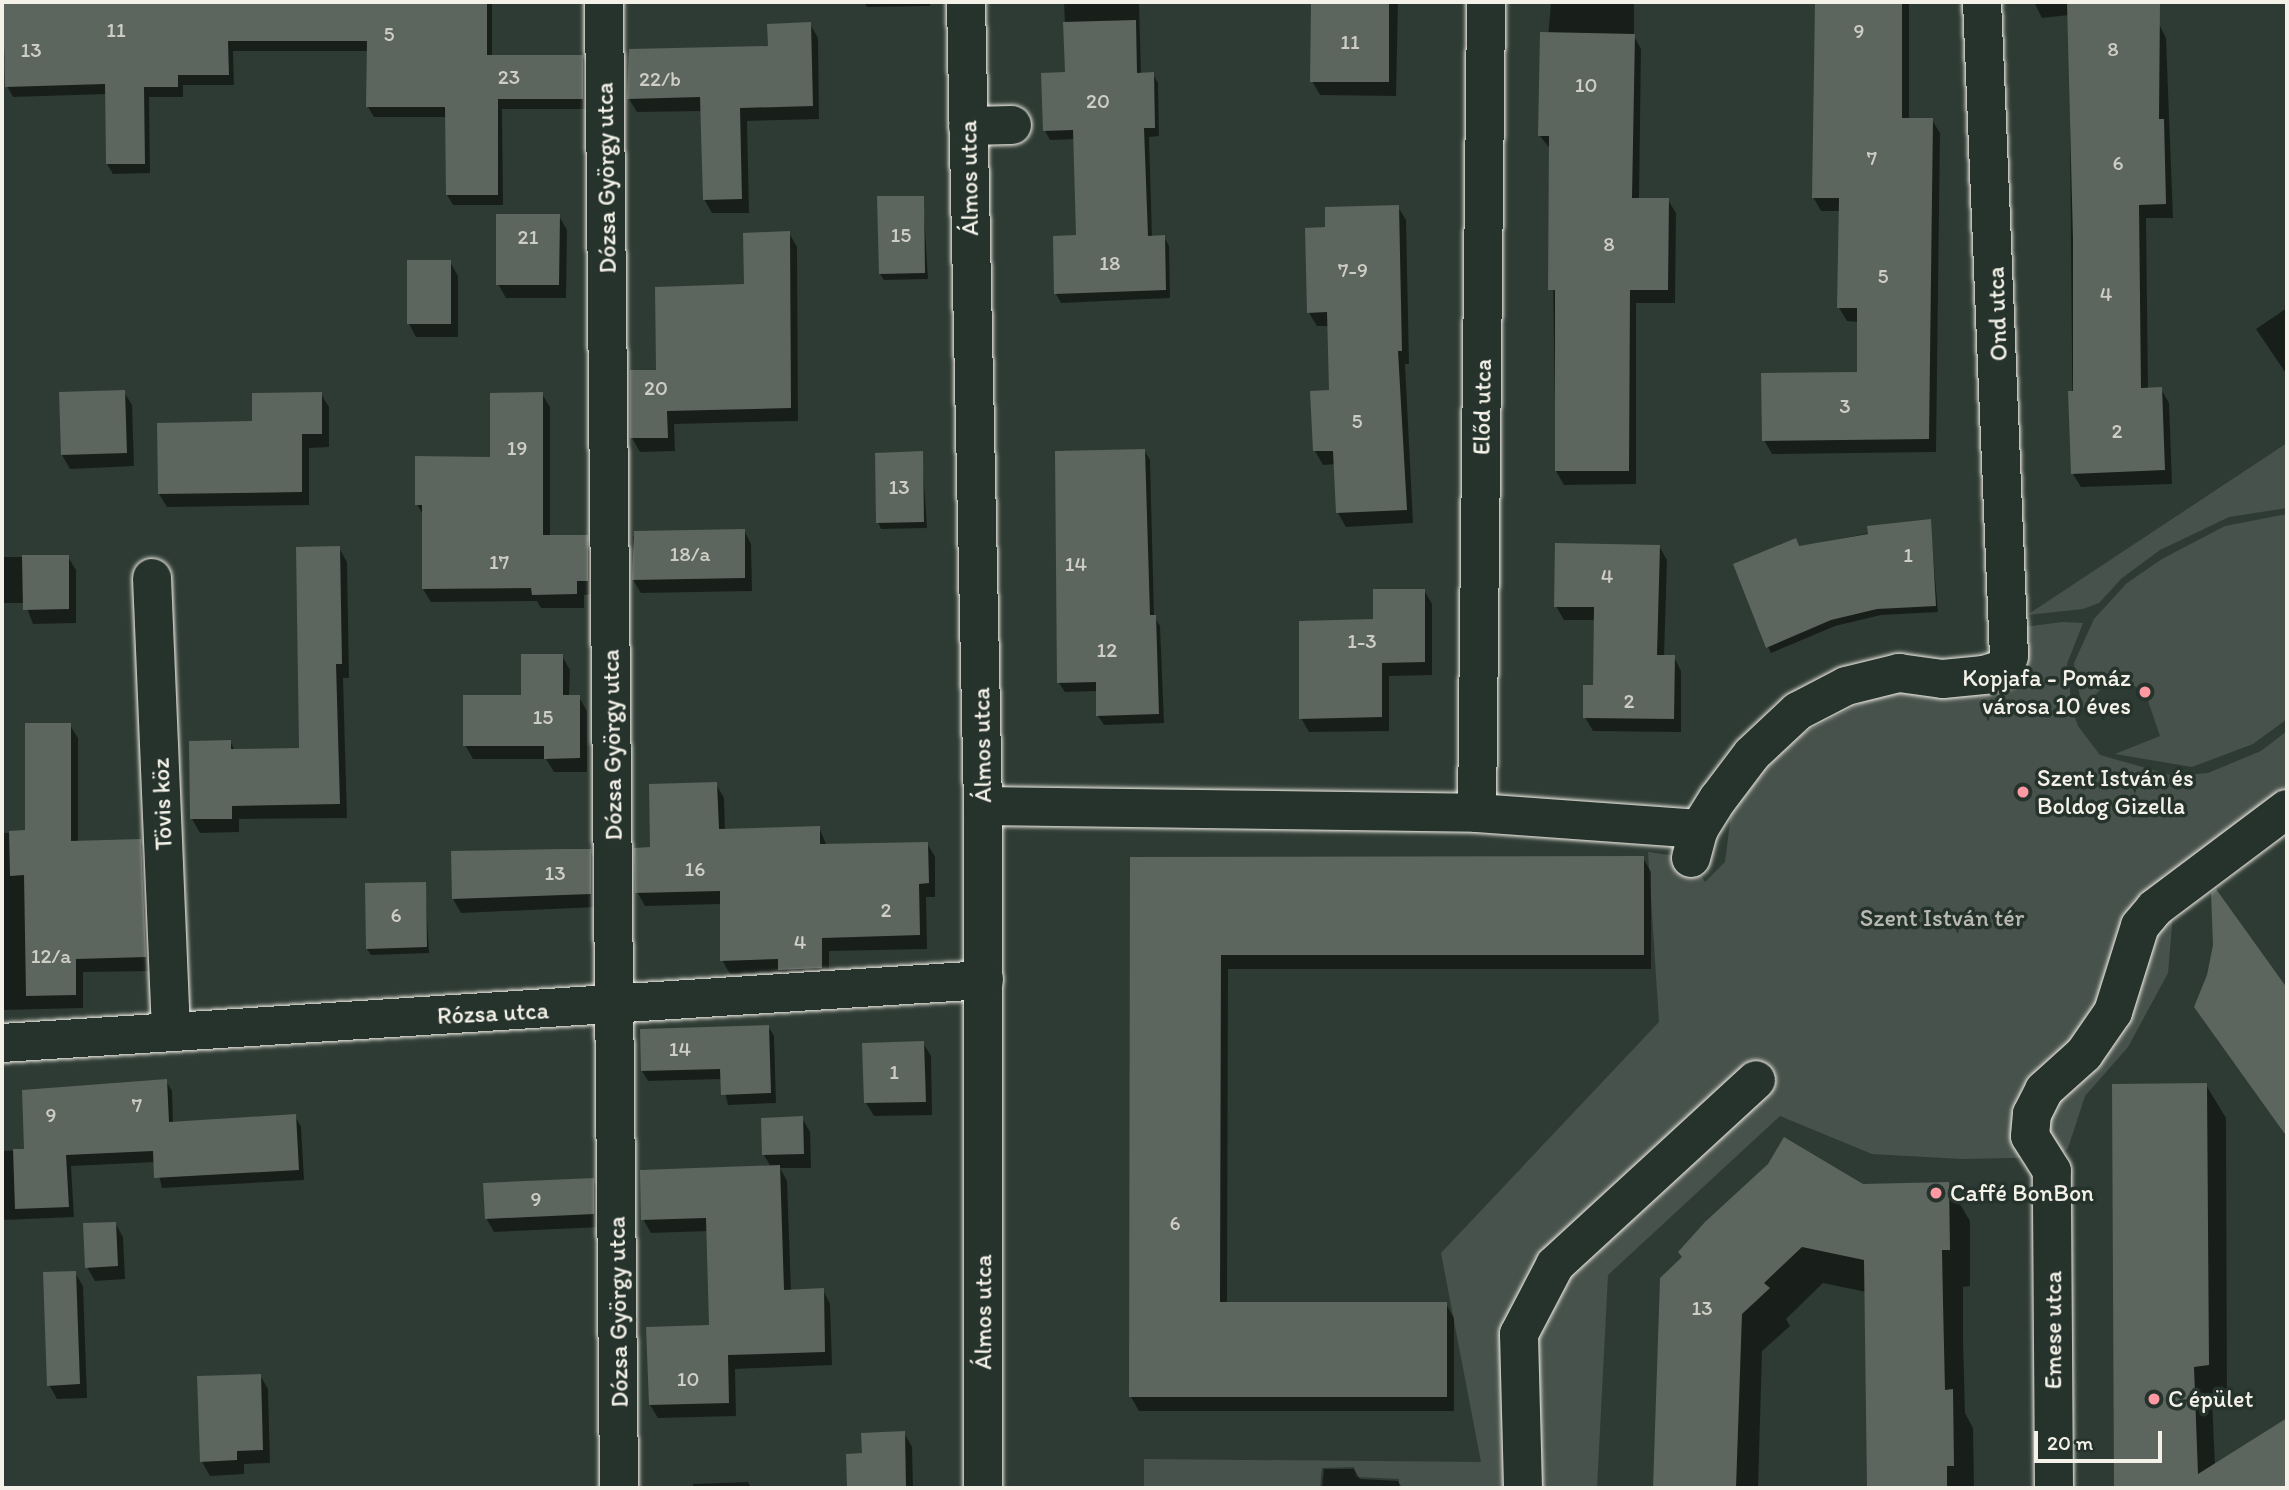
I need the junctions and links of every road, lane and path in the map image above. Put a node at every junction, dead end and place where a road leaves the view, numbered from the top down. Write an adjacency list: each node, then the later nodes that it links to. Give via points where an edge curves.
1 (604, 2): 12 (street, Dózsa György utca)
2 (966, 2): 6 (street, Álmos utca)
3 (1486, 2): 10 (street, Előd utca)
4 (1982, 2): 10 (street, Ond utca, via 2009,627 2004,668 1943,679 1899,673 1846,686 1798,711 1752,754 1695,844)
5 (1012, 125): 6 (street)
6 (968, 126): 8 (street, Álmos utca)
7 (152, 578): 13 (street, Tövis köz)
8 (984, 806): 10 (street); 11 (street, Álmos utca)
9 (2287, 811): 19 (street, Emese utca, via 2155,908 2140,926 2113,1012 2084,1054 2044,1090 2032,1114 2030,1136 2052,1171)
10 (1478, 813)
11 (984, 980): 12 (street, Rózsa utca); 17 (street, Álmos utca)
12 (615, 1006): 13 (street, Rózsa utca); 16 (street, Dózsa György utca)
13 (171, 1030): 14 (street, Rózsa utca)
14 (2, 1043)
15 (1756, 1080): 18 (street, via 1548,1276 1519,1334)
16 (619, 1488)
17 (983, 1488)
18 (1523, 1488)
19 (2054, 1488)

